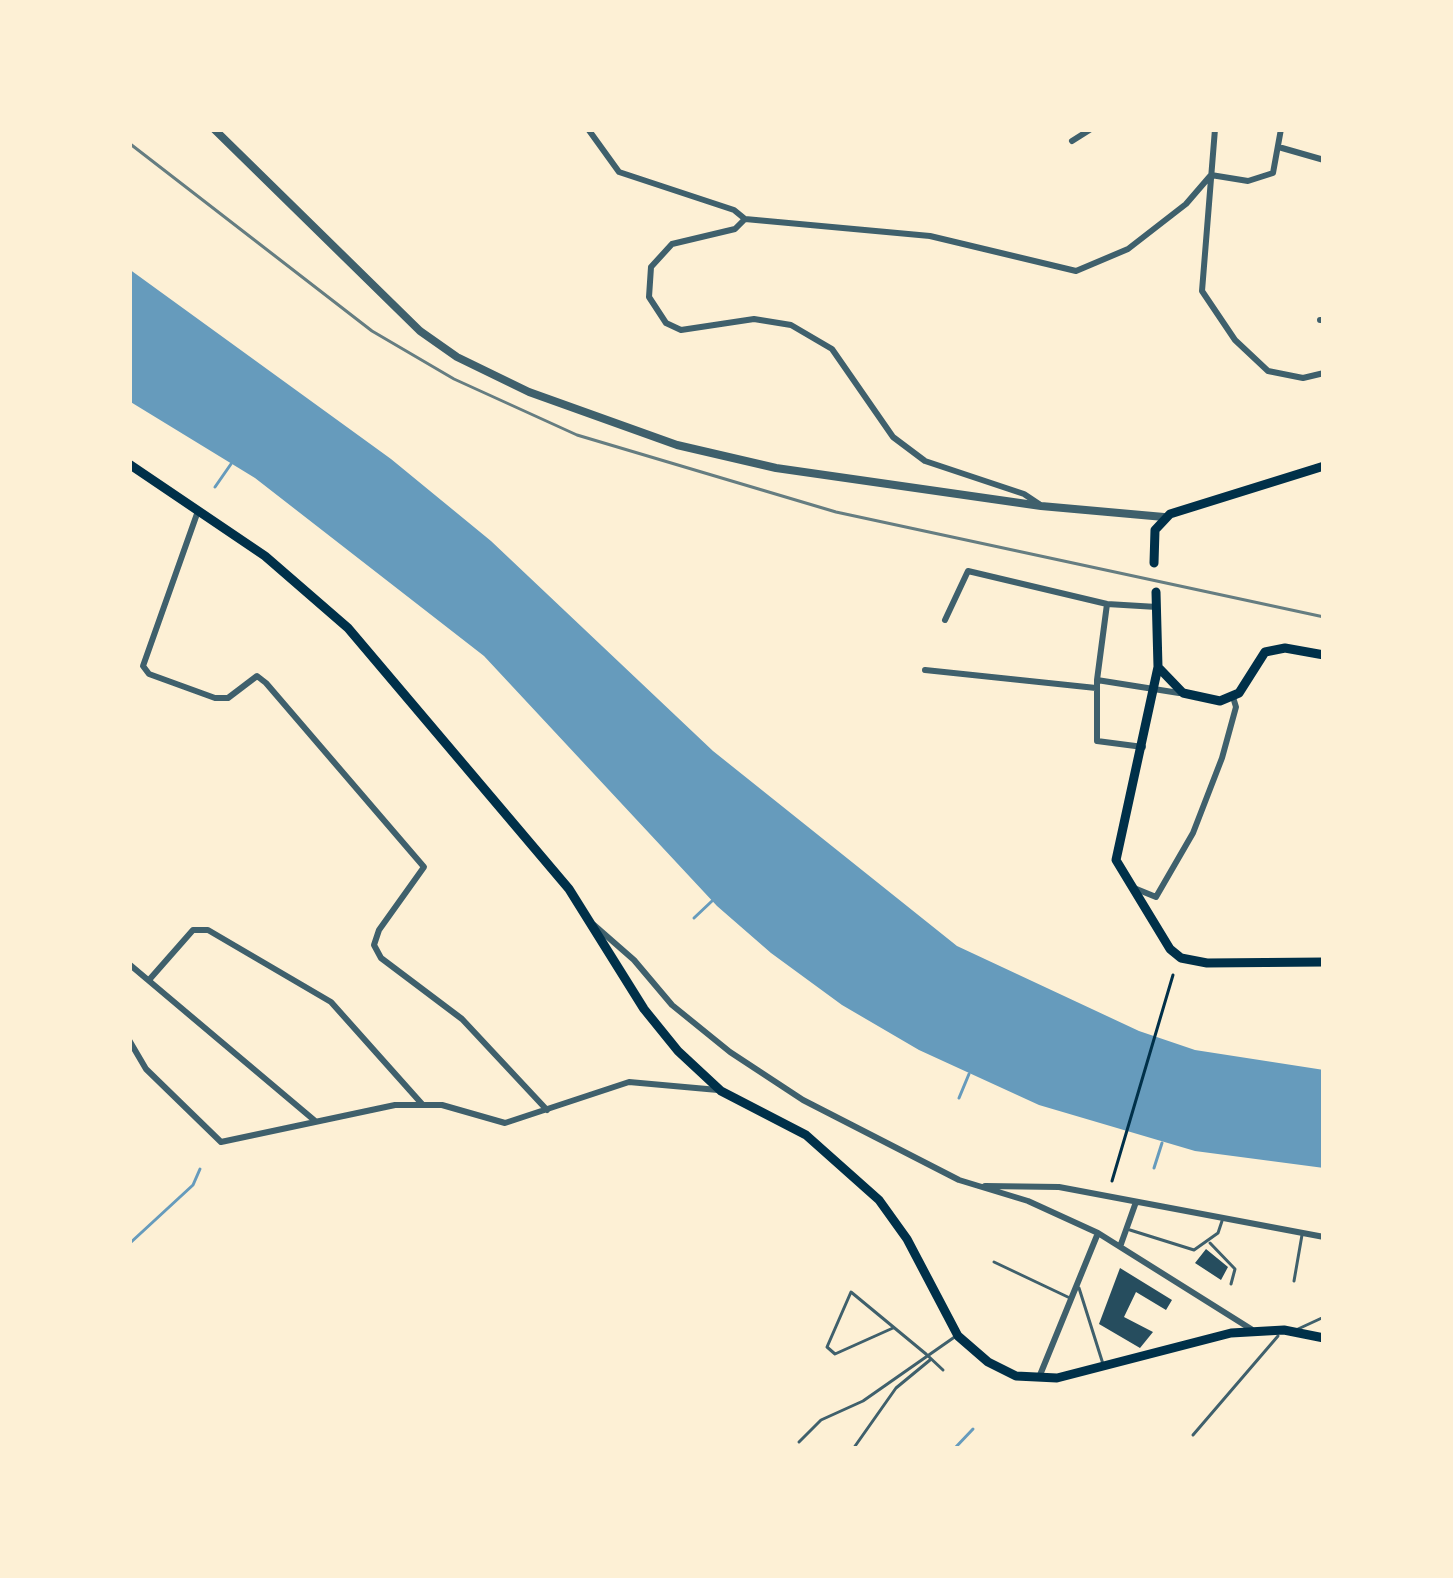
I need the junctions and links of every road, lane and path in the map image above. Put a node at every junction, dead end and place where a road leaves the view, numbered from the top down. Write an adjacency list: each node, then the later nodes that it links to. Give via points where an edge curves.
1 (214, 129): 14 (street, via 420,332 529,392 676,445 776,468)
2 (588, 129): 10 (street, via 620,172)
3 (1091, 129): 6 (street)
4 (1215, 129): 9 (street)
5 (1280, 129): 7 (street)
6 (1072, 141)
7 (1282, 148): 8 (street); 9 (street, via 1273,173 1248,181)
8 (1324, 160)
9 (1210, 175): 10 (street, via 1128,249 1076,271 930,236); 11 (street, via 1200,268 1210,307 1268,371)
10 (745, 220): 14 (street, via 660,254 647,282 667,323 680,330 754,319 791,325 832,349 893,437 925,461)
11 (1324, 373)
12 (129, 464): 15 (main road)
13 (1324, 466): 16 (main road)
14 (1041, 506): 16 (street)
15 (199, 507): 31 (main road, via 348,628); 39 (street, via 143,666 215,698 257,676 266,683 424,867 379,930 374,945 381,958 462,1019)
16 (1164, 518): 17 (main road, via 1154,534)
17 (1154, 562)
18 (1156, 592): 20 (main road)
19 (1107, 604): 20 (street); 21 (street, via 968,571); 25 (street)
20 (1156, 608): 23 (main road)
21 (945, 620)
22 (1324, 655): 28 (main road, via 1276,648 1251,667)
23 (1158, 667): 26 (main road); 27 (main road)
24 (926, 670): 25 (street)
25 (1096, 684): 26 (street); 29 (street, via 1097,741)
26 (1155, 689): 27 (street); 29 (main road)
27 (1183, 693): 28 (main road)
28 (1233, 697): 30 (street, via 1222,758 1193,833 1156,897)
29 (1144, 748): 30 (main road, via 1116,860)
30 (1134, 888): 32 (main road, via 1181,958)
31 (592, 923): 37 (main road, via 644,1009); 42 (street, via 730,1052 828,1114)
32 (1324, 962)
33 (129, 964): 35 (street)
34 (1173, 975): 41 (path)
35 (149, 980): 38 (street, via 193,930 208,930 331,1002); 40 (street)
36 (129, 1040): 40 (street, via 146,1069 221,1142)
37 (721, 1090): 39 (street, via 629,1082); 60 (main road, via 790,1124 879,1200)
38 (422, 1105): 39 (street, via 491,1123); 40 (street)
39 (548, 1110)
40 (316, 1122)
41 (1112, 1180)
42 (976, 1186): 43 (street, via 1059,1187); 46 (street)
43 (1136, 1202): 44 (street); 45 (street)
44 (1222, 1221): 47 (street); 49 (lane)
45 (1128, 1229): 49 (lane, via 1194,1250); 50 (street)
46 (1098, 1233): 50 (street); 52 (street)
47 (1302, 1234): 48 (street); 53 (lane)
48 (1324, 1237)
49 (1208, 1241): 54 (lane, via 1235,1269)
50 (1121, 1245): 58 (street)
51 (994, 1262): 55 (lane)
52 (1076, 1281): 55 (street); 64 (lane)
53 (1294, 1281)
54 (1231, 1284)
55 (1074, 1300): 66 (street)
56 (1324, 1317): 59 (lane)
57 (893, 1328): 57 (lane, via 851,1292 827,1347 835,1354); 62 (lane)
58 (1254, 1330): 59 (main road); 64 (main road)
59 (1288, 1331): 61 (main road); 67 (lane)
60 (958, 1336): 62 (lane); 66 (main road, via 1000,1370)
61 (1324, 1338)
62 (926, 1354): 63 (lane); 68 (lane, via 863,1401 821,1420)
63 (931, 1359): 65 (lane); 69 (lane, via 896,1388)
64 (1104, 1366): 66 (main road)
65 (943, 1370)
66 (1039, 1378)
67 (1192, 1435)
68 (800, 1442)
69 (853, 1449)

